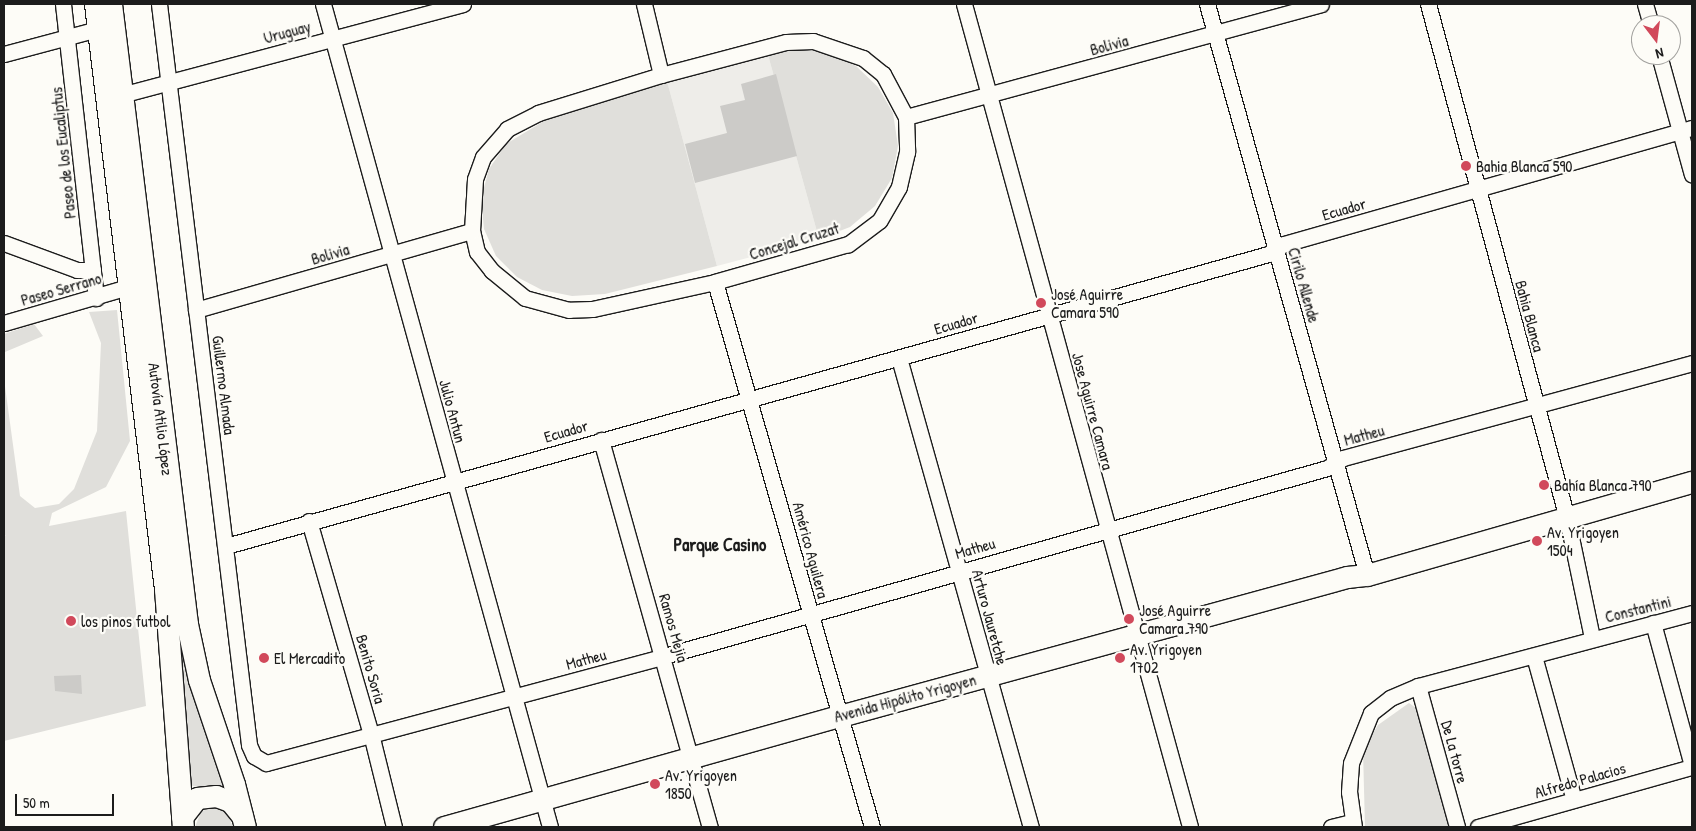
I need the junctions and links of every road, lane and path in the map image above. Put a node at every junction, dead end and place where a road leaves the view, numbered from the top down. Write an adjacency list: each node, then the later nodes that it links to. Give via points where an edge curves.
1 (63, 4): 14 (street, Paseo de los Eucaliptus)
2 (95, 4): 12 (main road, Autovía Atilio López)
3 (111, 4): 20 (main road, Autovía Atilio López)
4 (159, 4): 19 (street, Guillermo Almada)
5 (323, 4): 15 (street, Julio Antun)
6 (462, 4): 15 (street, Uruguay)
7 (644, 4): 18 (street)
8 (964, 4): 21 (street, Jose Aguirre Camara)
9 (1208, 4): 13 (street, Cirilo Allende)
10 (1321, 4): 13 (street, Bolivia)
11 (1428, 4): 25 (street, Bahia Blanca)
12 (98, 29): 14 (street); 32 (main road, Autovía Atilio López)
13 (1216, 34): 21 (street, Bolivia); 28 (street, Cirilo Allende)
14 (68, 37): 16 (street); 30 (street, Paseo de los Eucaliptus)
15 (332, 38): 19 (street, Uruguay); 29 (street, Julio Antun)
16 (4, 54)
17 (1663, 65): 23 (street)
18 (661, 75): 22 (street, Concejal Cruzat, via 786,42 814,40 863,58 883,74); 26 (street, Concejal Cruzat, via 538,113 507,129 483,157 475,179)
19 (168, 83): 20 (street, Uruguay); 34 (street, Guillermo Almada)
20 (122, 95): 69 (main road, Autovía Atilio López, via 191,652)
21 (989, 95): 22 (street, Bolivia); 35 (street, Jose Aguirre Camara)
22 (906, 117): 31 (street, Concejal Cruzat, via 907,152 899,187 879,220 848,244)
23 (1686, 130): 24 (street); 25 (street, Ecuador)
24 (1692, 174)
25 (1479, 188): 28 (street, Ecuador); 40 (street, Bahia Blanca)
26 (472, 232): 29 (street, Bolivia); 31 (street, Concejal Cruzat, via 478,252 510,288 525,298 570,310 592,310)
27 (4, 243): 30 (street, via 77,270)
28 (1275, 248): 35 (street, Ecuador, via 1268,254); 42 (street, Cirilo Allende)
29 (393, 254): 34 (street, Bolivia); 43 (street, Julio Antun)
30 (93, 270): 33 (street, Paseo de los Eucaliptus)
31 (715, 282): 39 (street, Américo Aguilera)
32 (128, 287): 33 (street, Paseo Serrano); 68 (main road, Autovía Atilio López, via 172,651)
33 (96, 298): 36 (street, Paseo Serrano)
34 (196, 310): 48 (street, Guillermo Almada)
35 (1048, 314): 37 (street, Ecuador); 47 (street, Jose Aguirre Camara)
36 (4, 323)
37 (899, 358): 39 (street, Ecuador); 49 (street, Arturo Jauretche)
38 (1692, 363): 40 (street, Matheu)
39 (751, 399): 41 (street, Ecuador); 52 (street, Américo Aguilera)
40 (1536, 408): 42 (street, Matheu); 45 (street, Bahia Blanca)
41 (601, 440): 43 (street, Ecuador); 56 (street, Ramos Mejia)
42 (1335, 462): 47 (street, Matheu, via 1327,468); 50 (street, Cirilo Allende)
43 (453, 481): 46 (street, Ecuador); 60 (street, Julio Antun)
44 (1692, 482): 45 (main road, Avenida Hipólito Yrigoyen)
45 (1567, 518): 50 (main road, Avenida Hipólito Yrigoyen); 54 (street, Bahia Blanca)
46 (309, 521): 48 (street, Ecuador); 62 (street, Benito Soria)
47 (1107, 530): 49 (street, Matheu); 55 (street, Jose Aguirre Camara)
48 (226, 546): 64 (street, Guillermo Almada, via 249,745 254,756)
49 (959, 571): 52 (street, Matheu); 58 (street, Arturo Jauretche)
50 (1367, 575): 55 (main road, Avenida Hipólito Yrigoyen, via 1347,577)
51 (1692, 613): 53 (street, Constantini)
52 (810, 615): 56 (street, Matheu); 61 (street, Américo Aguilera)
53 (1653, 623): 54 (street, Constantini); 65 (street)
54 (1592, 638): 57 (street, Constantini)
55 (1139, 641): 58 (main road, Avenida Hipólito Yrigoyen); 77 (street, Jose Aguirre Camara)
56 (664, 656): 60 (street, Matheu); 63 (street, Ramos Mejia)
57 (1534, 656): 59 (street, Constantini); 66 (street)
58 (990, 682): 61 (main road, Avenida Hipólito Yrigoyen); 76 (street, Arturo Jauretche)
59 (1418, 686): 70 (street, Constantini, via 1390,698 1371,713 1361,732 1351,762); 79 (street, De La torre)
60 (514, 696): 62 (street, Matheu); 67 (street, Julio Antun)
61 (841, 721): 63 (main road, Avenida Hipólito Yrigoyen); 75 (street, Américo Aguilera)
62 (372, 734): 64 (street, Matheu); 71 (street, Benito Soria)
63 (692, 762): 67 (main road, Avenida Hipólito Yrigoyen); 74 (street, Ramos Mejia)
64 (266, 763)
65 (1692, 766): 66 (street, Alfredo Palacios)
66 (1574, 800): 80 (street, Alfredo Palacios)
67 (545, 812): 72 (main road, Avenida Hipólito Yrigoyen); 73 (main road, Avenida Hipólito Yrigoyen)
68 (183, 822): 69 (main road, via 198,798 216,796 230,801)
69 (244, 822)
70 (1353, 824): 78 (street)
71 (394, 827)
72 (444, 827)
73 (483, 827)
74 (710, 827)
75 (872, 827)
76 (1031, 827)
77 (1190, 827)
78 (1331, 827)
79 (1457, 827)
80 (1478, 827)

